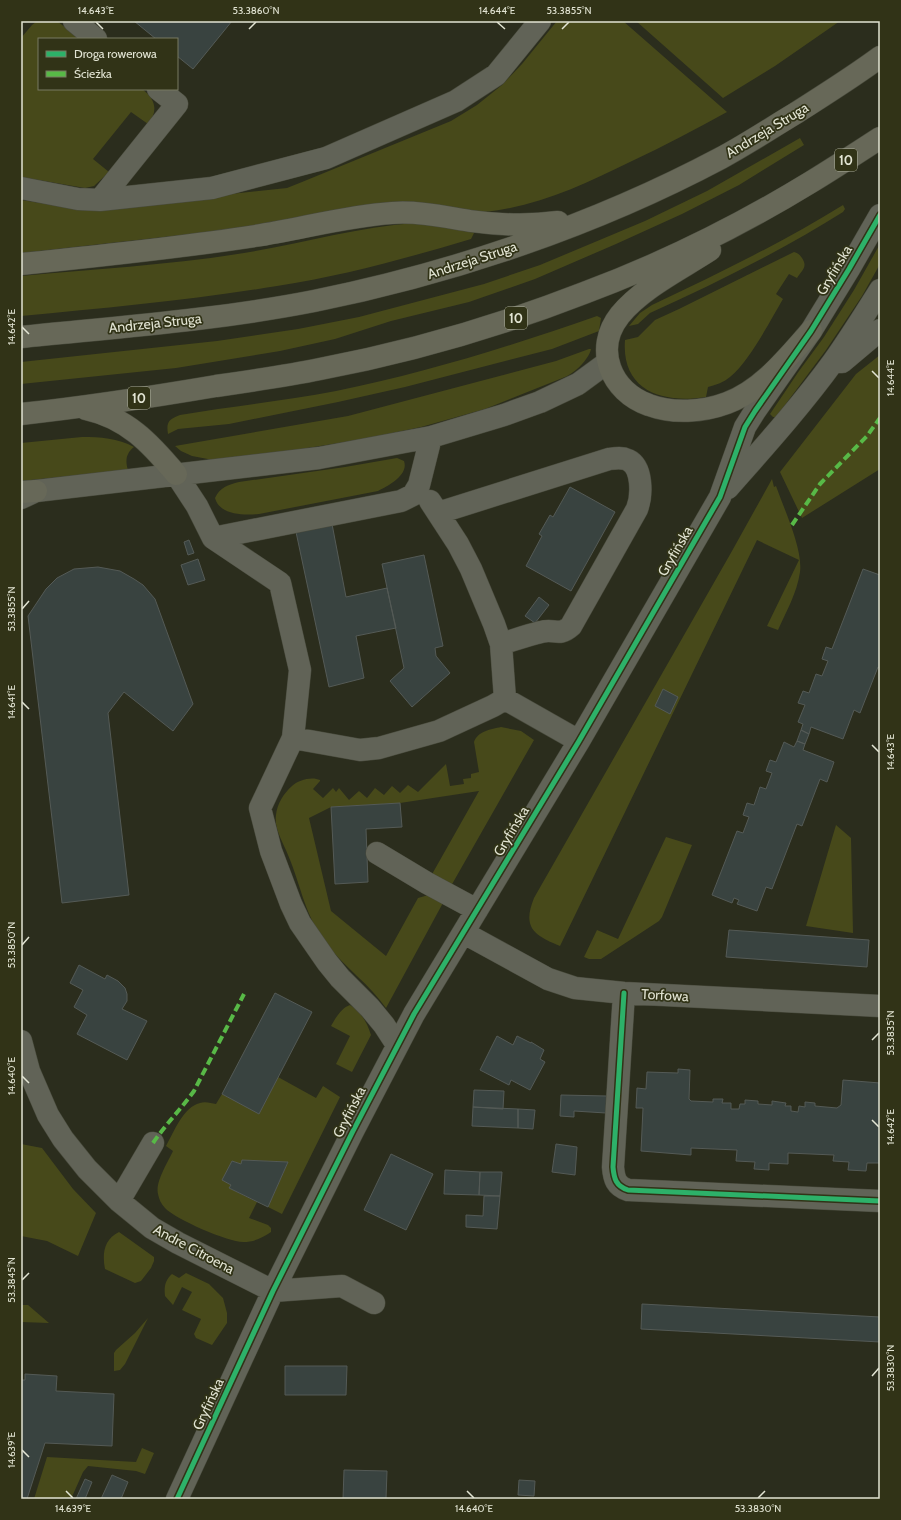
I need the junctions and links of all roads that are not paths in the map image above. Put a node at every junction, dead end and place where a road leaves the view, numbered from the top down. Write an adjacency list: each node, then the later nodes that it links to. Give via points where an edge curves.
1 (74, 21): 3 (street)
2 (540, 21): 9 (street, via 496,75 456,101 326,158 212,188)
3 (95, 38)
4 (880, 57): 11 (main road, Andrzeja Struga, via 818,99 721,158)
5 (159, 90): 9 (street, via 177,104)
6 (880, 138): 7 (main road, 10)
7 (811, 182): 17 (main road, via 637,298 620,315 610,332 606,347); 19 (main road, 10, via 732,226 638,271 537,311 477,330 322,369)
8 (21, 188): 9 (street, via 78,199)
9 (100, 200)
10 (880, 215): 15 (street, Gryfińska)
11 (590, 218): 12 (main road, via 534,225 393,212 165,249); 16 (main road, Andrzeja Struga, via 476,261 313,301 221,316)
12 (21, 264)
13 (880, 290): 18 (street, Gryfińska, via 849,339)
14 (880, 330): 18 (street)
15 (811, 331): 17 (main road, via 779,366 752,389 726,404 705,409 667,410 643,403 621,387); 25 (street, Gryfińska, via 745,427)
16 (21, 337)
17 (608, 362): 21 (street, via 578,384 540,402)
18 (815, 385): 25 (street, Gryfińska)
19 (79, 408): 20 (main road, 10); 22 (main road, via 102,412 125,423 152,445)
20 (21, 414)
21 (431, 437): 22 (street, via 319,458); 23 (street)
22 (176, 474): 24 (street); 27 (street)
23 (419, 485): 26 (street); 27 (street, via 413,495 401,501)
24 (26, 494)
25 (720, 497): 31 (street, Gryfińska)
26 (438, 513): 28 (street, via 471,569); 28 (street, via 610,459 627,459 632,462 641,488 637,509 571,626 560,632 543,631)
27 (213, 538): 30 (street, via 280,583 300,670)
28 (501, 644): 29 (street)
29 (505, 699): 30 (street, via 439,731 379,748 360,750); 31 (street)
30 (293, 738): 38 (street, via 260,808 271,852 300,923 327,962 370,1008)
31 (579, 741): 33 (street, Gryfińska)
32 (377, 853): 33 (street)
33 (477, 910): 34 (street, Gryfińska)
34 (464, 933): 35 (street, Torfowa, via 548,979 575,988); 38 (street, Gryfińska, via 414,1014)
35 (624, 993): 36 (street, Torfowa); 41 (street, via 613,1167 614,1179 620,1188)
36 (880, 1006)
37 (21, 1041): 40 (street, Andre Citroena, via 29,1071 48,1115 63,1140)
38 (398, 1046): 42 (street, Gryfińska)
39 (153, 1143): 40 (street)
40 (118, 1201): 42 (street, Andre Citroena, via 152,1228)
41 (880, 1201)
42 (273, 1291): 43 (street, via 342,1286); 44 (street, Gryfińska)
43 (374, 1303)
44 (177, 1499)

